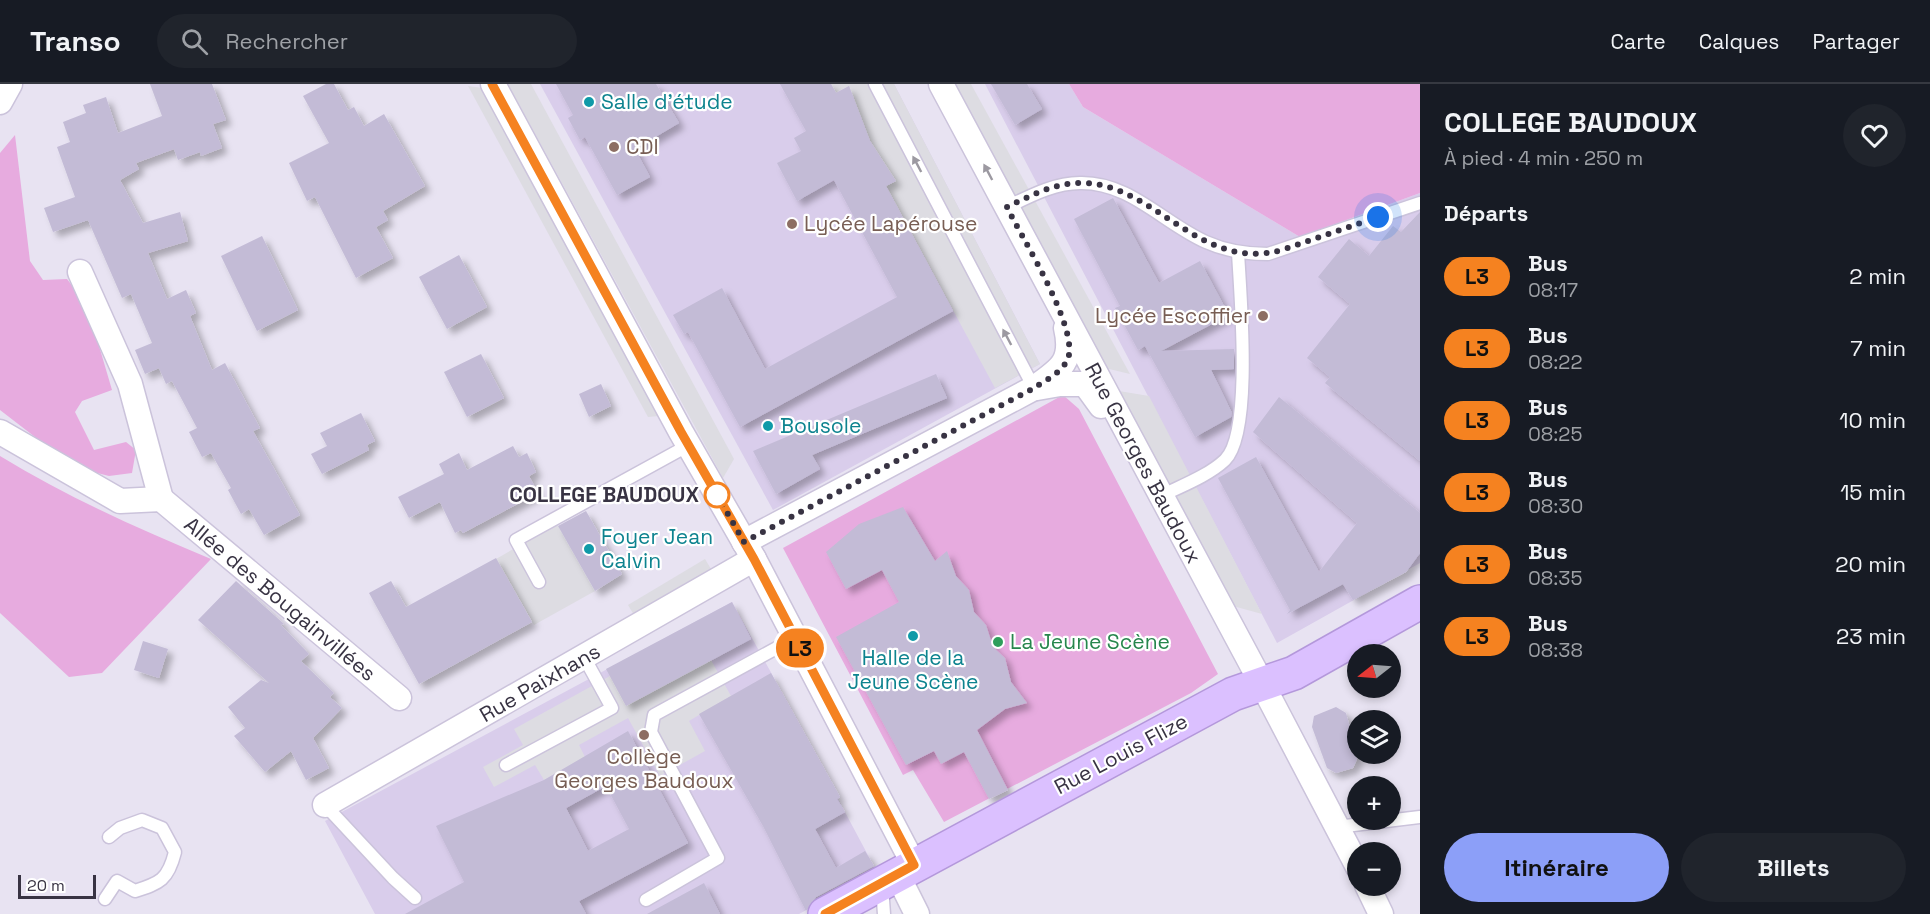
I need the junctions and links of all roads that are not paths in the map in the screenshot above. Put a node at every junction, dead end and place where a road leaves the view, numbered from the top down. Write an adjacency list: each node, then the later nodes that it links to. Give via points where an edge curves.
1 (10, 84): 5 (street)
2 (492, 84): 13 (street)
3 (874, 84): 11 (lane, one-way to 3)
4 (941, 84): 7 (street, Rue Georges Baudoux, one-way to 4)
5 (0, 102)
6 (1420, 203): 8 (lane, via 1268,254)
7 (1007, 207): 8 (lane, via 1041,190 1079,182 1102,185 1120,189 1206,243); 10 (street, Rue Georges Baudoux)
8 (1238, 252): 14 (lane, via 1242,374 1235,444 1226,459 1213,469)
9 (80, 272): 15 (street, via 130,384)
10 (1064, 317): 11 (street, Rue Paixhans, via 1070,342 1067,361 1056,374); 14 (street, Rue Georges Baudoux)
11 (1034, 388): 16 (street, Rue Paixhans); 21 (street, Rue Georges Baudoux, via 1085,384 1101,405)
12 (0, 432): 15 (street, via 120,501)
13 (689, 445): 16 (street); 17 (lane, via 516,540)
14 (1161, 496): 21 (street, Rue Georges Baudoux)
15 (161, 499): 22 (street, Allée des Bougainvillées)
16 (749, 551): 19 (street); 20 (street, Rue Paixhans)
17 (539, 582)
18 (1420, 602): 21 (street, Rue Louis Flize, via 1294,673)
19 (795, 638): 29 (street); 33 (lane, via 654,715 651,732 718,858)
20 (584, 657): 23 (lane, via 612,708); 24 (street, Rue Paixhans)
21 (1247, 688): 26 (street); 29 (street, Rue Louis Flize)
22 (399, 698)
23 (506, 765)
24 (325, 805): 31 (lane)
25 (1420, 817): 26 (lane)
26 (1337, 827): 28 (street)
27 (109, 837): 32 (lane, via 142,820 162,828 175,852 170,870 158,884 135,891 117,881)
28 (1347, 846)
29 (894, 884): 34 (street, Rue Louis Flize); 35 (street)
30 (1372, 896): 36 (street)
31 (416, 898)
32 (105, 899)
33 (646, 900)
34 (825, 914)
35 (917, 914)
36 (1381, 914)

